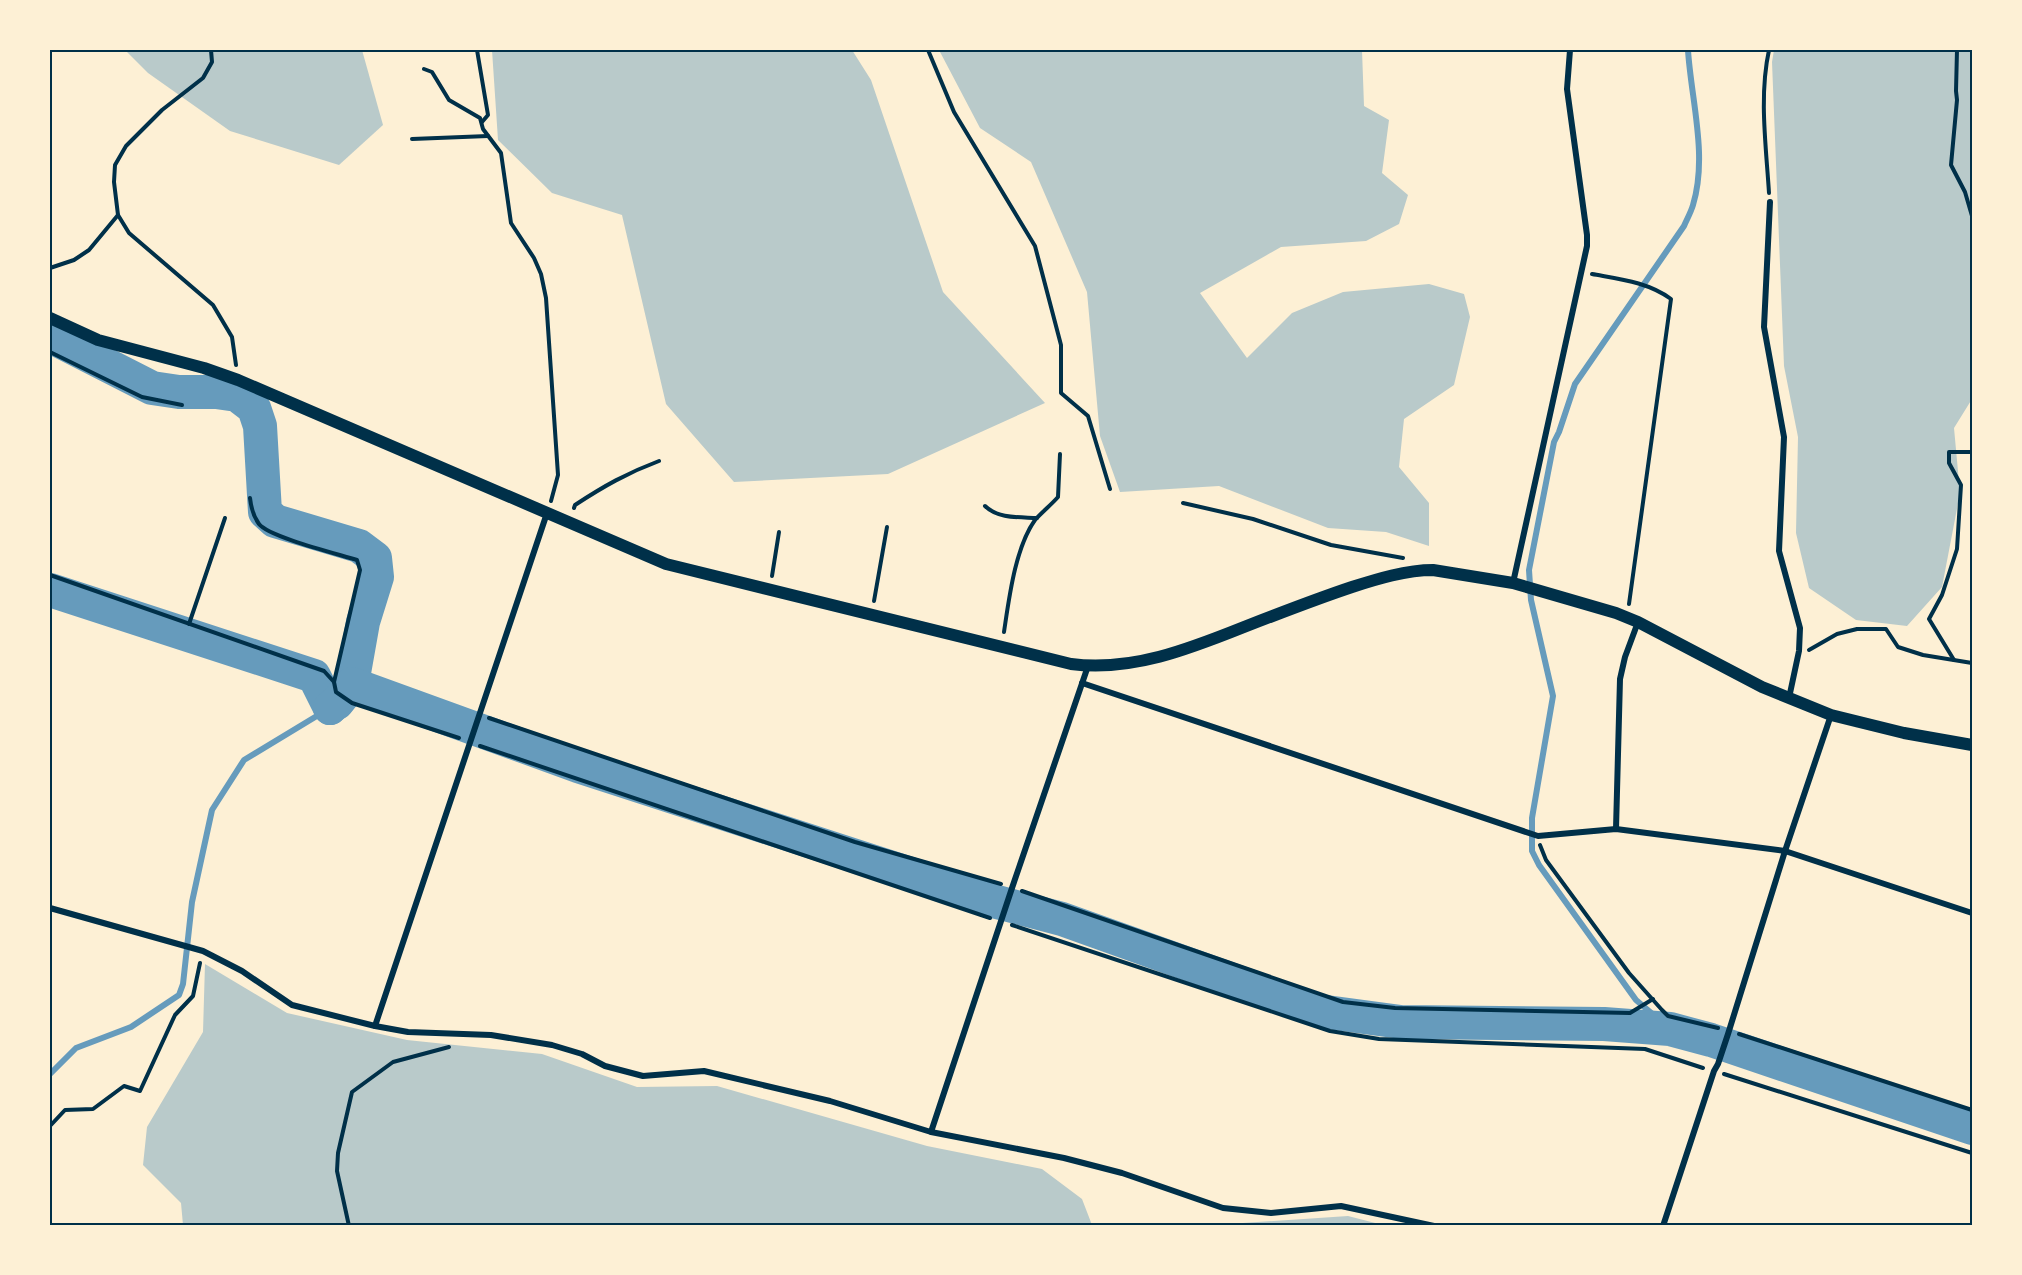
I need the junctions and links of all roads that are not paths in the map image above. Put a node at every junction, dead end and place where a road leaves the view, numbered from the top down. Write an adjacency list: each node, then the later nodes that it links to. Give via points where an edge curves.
1 (1570, 50): 5 (street, via 1568,89 1587,246)
2 (1770, 202): 9 (street, via 1764,327 1784,437 1779,551 1800,628)
3 (50, 318): 4 (main road, via 98,340 238,380)
4 (547, 513): 7 (main road, via 666,564); 16 (street)
5 (1513, 583): 6 (main road); 7 (main road, via 1420,570 1320,598 1165,656)
6 (1633, 619): 9 (main road); 12 (street, via 1620,679)
7 (1088, 666): 8 (street)
8 (1082, 683): 12 (street, via 1537,835); 17 (street)
9 (1789, 698): 10 (main road)
10 (1831, 715): 11 (main road); 13 (street)
11 (1972, 745)
12 (1616, 829): 13 (street)
13 (1785, 851): 15 (street); 19 (street)
14 (50, 908): 16 (street, via 182,943 242,971 292,1005)
15 (1972, 913)
16 (375, 1026): 17 (street, via 408,1032 491,1035 552,1045 643,1076 704,1071 830,1101)
17 (931, 1132): 18 (street, via 1099,1167 1223,1208 1271,1213 1341,1206)
18 (1434, 1226)
19 (1663, 1226)

